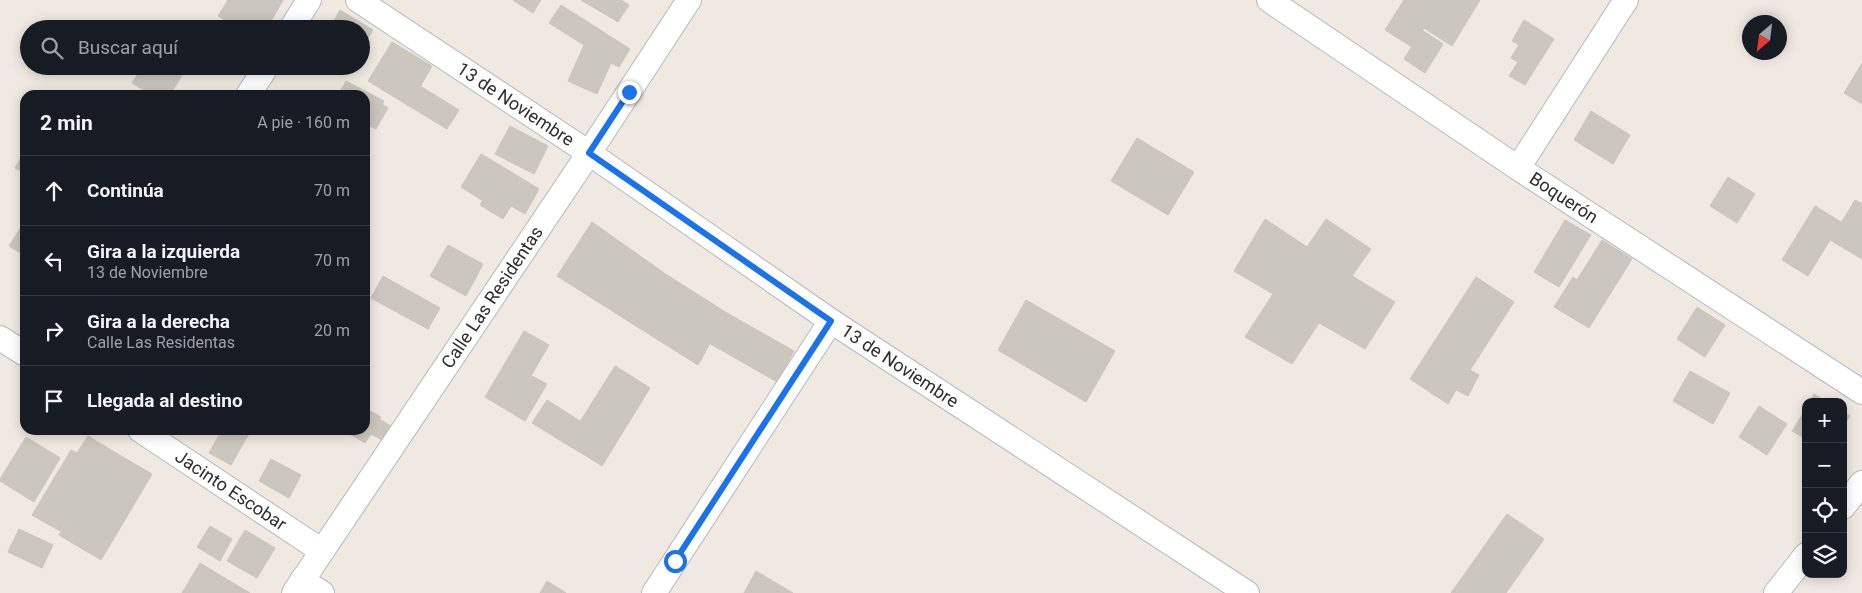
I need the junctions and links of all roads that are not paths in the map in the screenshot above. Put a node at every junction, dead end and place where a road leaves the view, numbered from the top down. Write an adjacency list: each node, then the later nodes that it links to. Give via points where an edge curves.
1 (309, 0): 6 (street)
2 (358, 0): 9 (street, 13 de Noviembre)
3 (688, 0): 9 (street, Calle Las Residentas)
4 (1269, 0): 10 (street, Boquerón)
5 (1626, 0): 10 (street)
6 (297, 20)
7 (261, 75): 8 (street)
8 (251, 90)
9 (589, 153): 11 (street, 13 de Noviembre); 18 (street, Calle Las Residentas)
10 (1518, 168): 14 (street, Boquerón)
11 (831, 321): 21 (street, 13 de Noviembre); 23 (street)
12 (0, 338): 13 (street)
13 (20, 351)
14 (1862, 392)
15 (148, 435): 18 (street, Jacinto Escobar)
16 (1862, 483): 17 (street)
17 (1847, 502)
18 (322, 551): 20 (street, Calle Las Residentas)
19 (1802, 560): 24 (street)
20 (298, 586): 22 (street)
21 (1242, 592)
22 (322, 593)
23 (654, 593)
24 (1776, 593)

